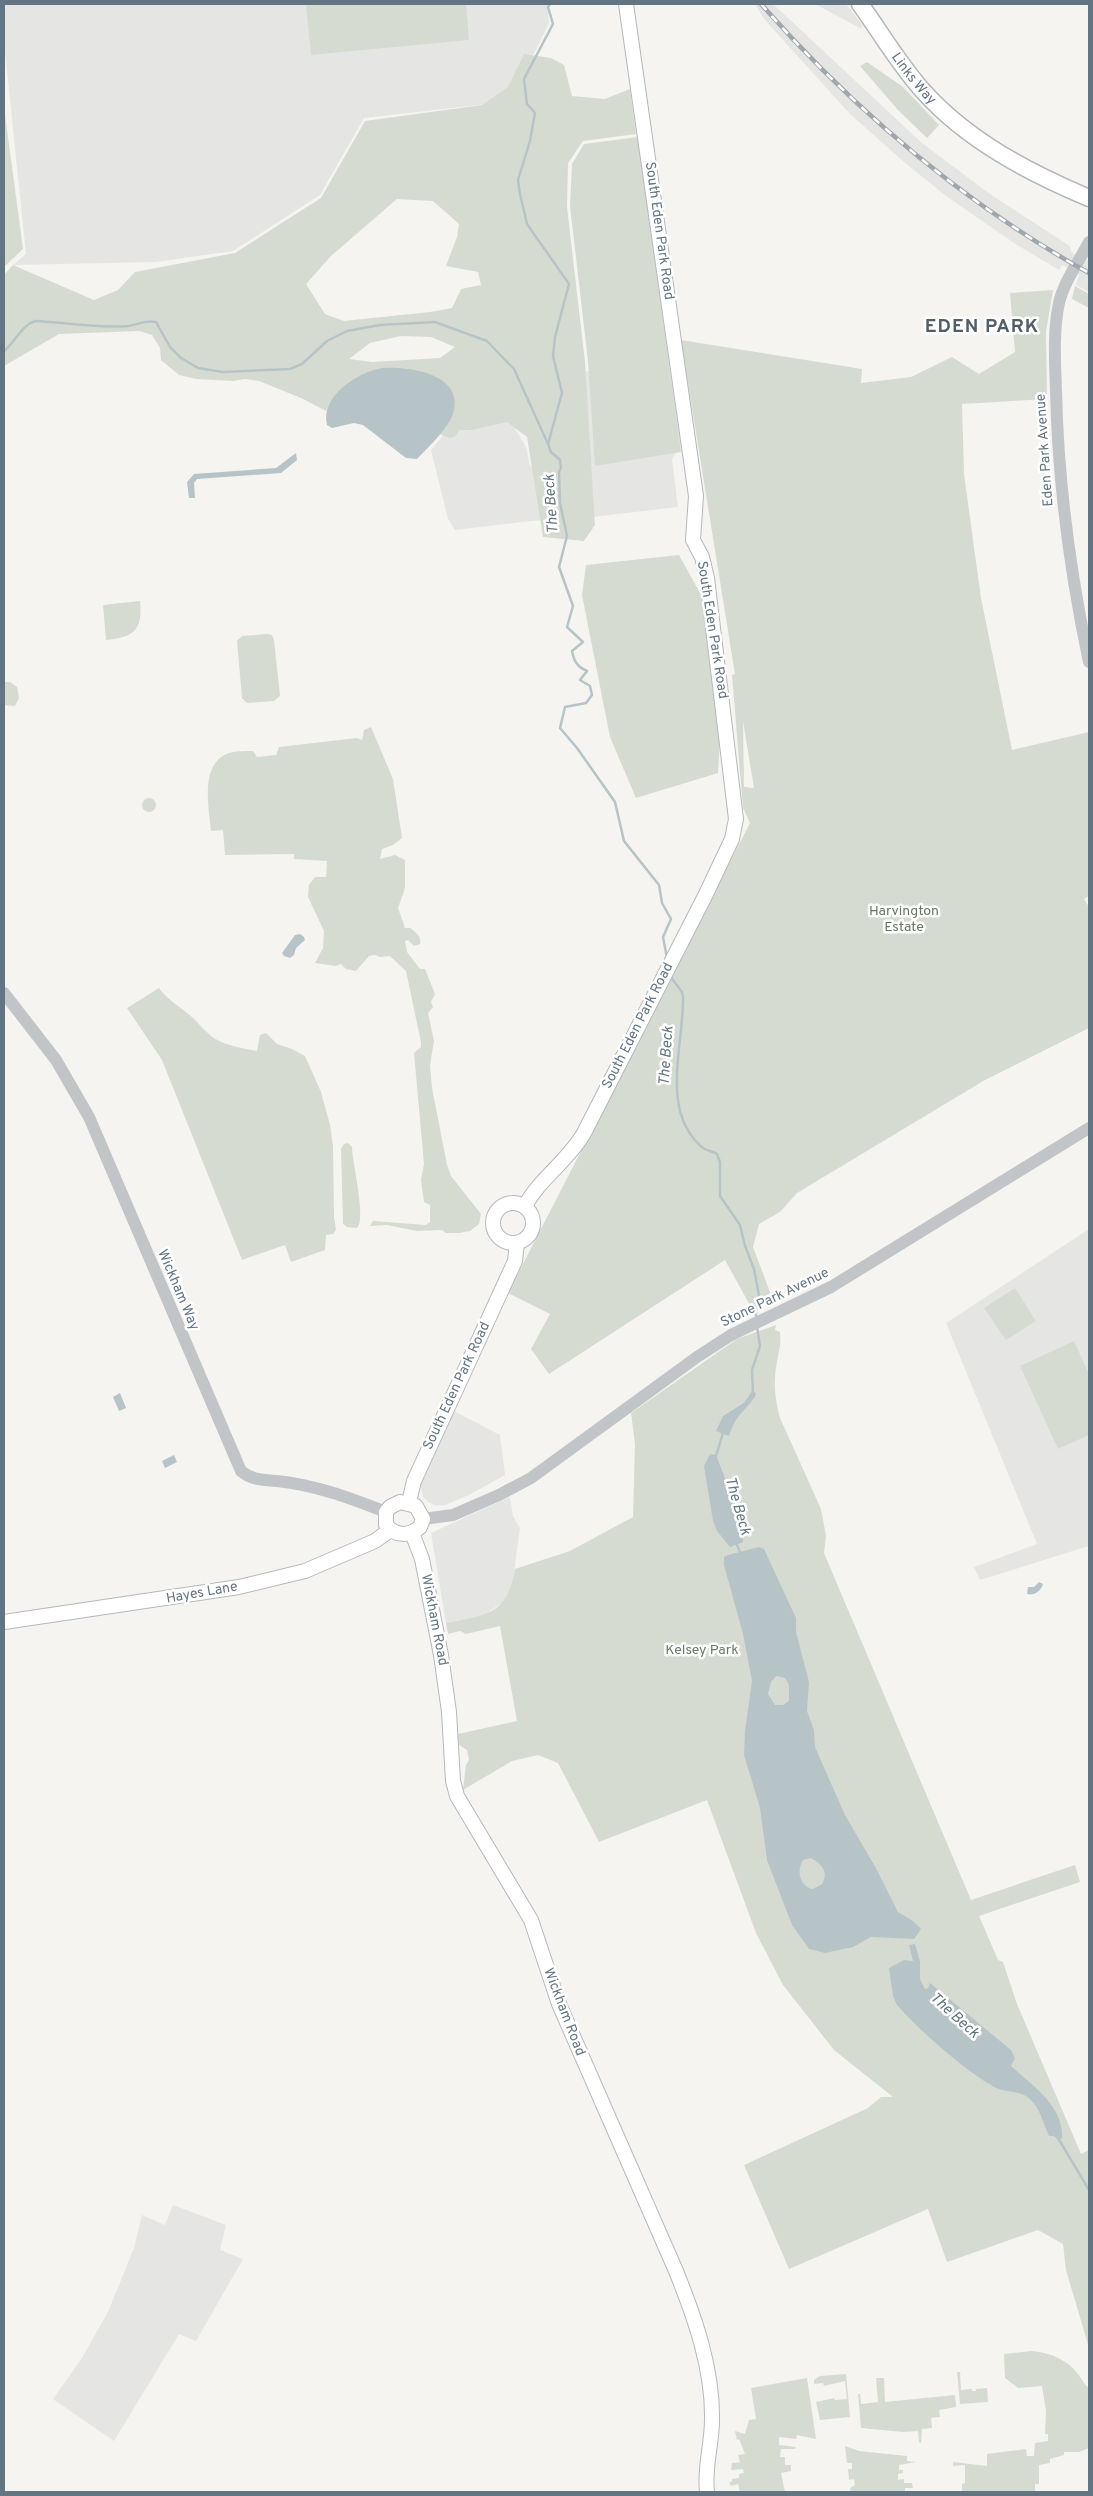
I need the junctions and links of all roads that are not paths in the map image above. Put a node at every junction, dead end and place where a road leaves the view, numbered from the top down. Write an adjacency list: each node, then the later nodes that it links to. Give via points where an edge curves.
1 (626, 4): 8 (main road, South Eden Park Road, via 696,496 693,540 702,557 707,578 736,809 735,827 666,974 578,1142 568,1157 538,1186)
2 (860, 4): 3 (main road, Links Way, via 924,92 981,143)
3 (1089, 198)
4 (1089, 242): 5 (street, Eden Park Avenue, via 1061,296 1055,347 1059,480)
5 (1089, 662)
6 (4, 993): 11 (street, Wickham Way, via 56,1060 91,1122 241,1471 257,1479 330,1491)
7 (1089, 1128): 12 (street, Stone Park Avenue, via 832,1287 744,1328 696,1357 531,1478 453,1515)
8 (525, 1206): 9 (main road, via 531,1215 533,1228 528,1237); 9 (main road, via 503,1205 493,1221 498,1237 506,1243)
9 (517, 1243): 10 (main road, South Eden Park Road, via 515,1261 414,1481)
10 (409, 1502): 11 (main road, via 395,1504); 12 (main road, via 420,1510)
11 (386, 1512): 13 (main road, via 384,1521)
12 (423, 1519): 14 (main road, via 420,1527)
13 (390, 1530): 14 (main road); 15 (main road, Hayes Lane, via 373,1542 305,1571 239,1587)
14 (412, 1533): 16 (main road, Wickham Road, via 422,1559 441,1655 457,1796 531,1920 559,2004 676,2271 694,2320 712,2401)
15 (4, 1622)
16 (706, 2492)

